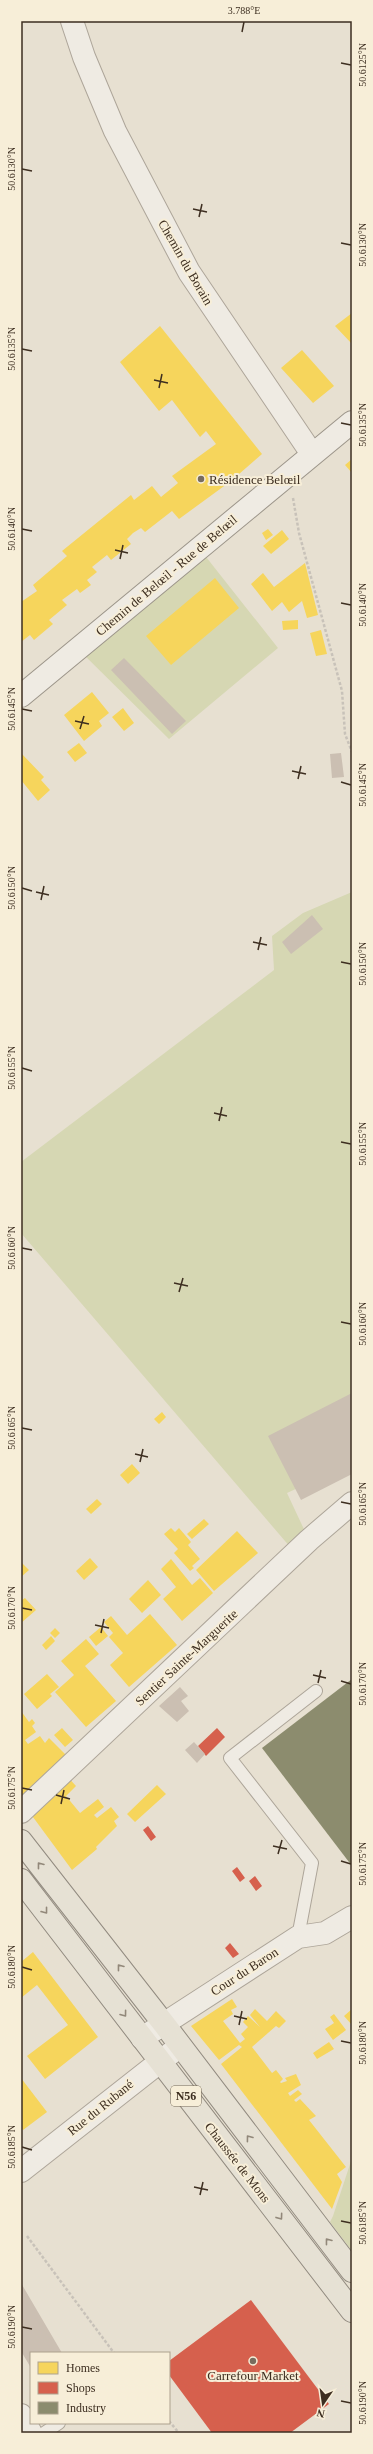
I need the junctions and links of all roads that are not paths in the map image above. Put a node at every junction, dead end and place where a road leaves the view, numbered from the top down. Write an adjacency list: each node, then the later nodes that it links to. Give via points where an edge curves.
1 (72, 21): 3 (street, Chemin du Borain, via 115,131 189,272)
2 (352, 422): 3 (street, Chemin de Belœil - Rue de Belœil)
3 (312, 454): 4 (street, Chemin de Belœil - Rue de Belœil)
4 (21, 696)
5 (352, 1503): 7 (street, Sentier Sainte-Marguerite, via 309,1540)
6 (316, 1691): 11 (lane, via 230,1758 312,1863)
7 (21, 1812)
8 (21, 1841): 12 (main road, Chaussée de Mons / N56, one-way to 8)
9 (21, 1880): 13 (main road, Chaussée de Mons / N56, one-way to 13)
10 (352, 1917): 11 (street, Cour du Baron, via 326,1933)
11 (298, 1937): 12 (street, Cour du Baron)
12 (164, 2024): 13 (street, Cour du Baron); 14 (main road, Chaussée de Mons / N56)
13 (142, 2038): 15 (main road, Chaussée de Mons / N56)
14 (180, 2046): 15 (street, Rue du Rubané); 17 (main road, Chaussée de Mons / N56, one-way to 14)
15 (159, 2060): 16 (street, Rue du Rubané); 18 (main road, Chaussée de Mons / N56, one-way to 18)
16 (21, 2170)
17 (352, 2271)
18 (352, 2311)
19 (21, 2415): 21 (street)
20 (58, 2424): 22 (lane)
21 (31, 2433)
22 (44, 2433)

